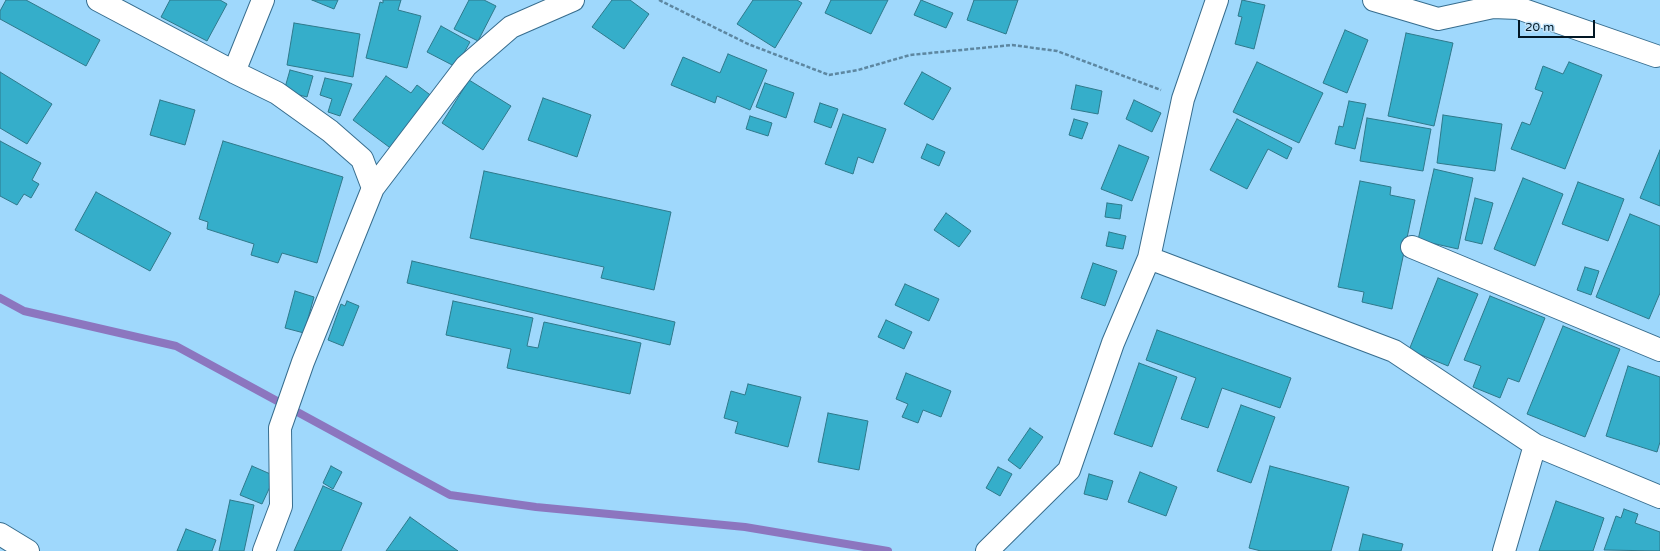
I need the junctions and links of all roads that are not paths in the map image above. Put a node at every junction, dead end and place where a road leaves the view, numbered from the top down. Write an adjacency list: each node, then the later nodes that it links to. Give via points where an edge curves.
1 (98, 0): 8 (main road)
2 (263, 0): 8 (main road)
3 (572, 0): 9 (main road, via 511,27 466,66)
4 (1217, 0): 11 (main road, via 1183,98)
5 (1374, 0): 6 (main road, via 1438,19)
6 (1495, 3): 7 (main road, via 1518,8)
7 (1656, 56)
8 (234, 72): 9 (main road, via 277,93 330,131 362,159)
9 (374, 188): 17 (main road, via 303,362 280,428 281,506)
10 (1412, 247): 12 (main road)
11 (1149, 258): 13 (main road, via 1394,351); 18 (main road, via 1113,343 1069,470)
12 (1660, 350)
13 (1535, 446): 14 (main road); 19 (main road)
14 (1660, 497)
15 (0, 534): 16 (main road)
16 (28, 551)
17 (264, 551)
18 (987, 551)
19 (1504, 551)

